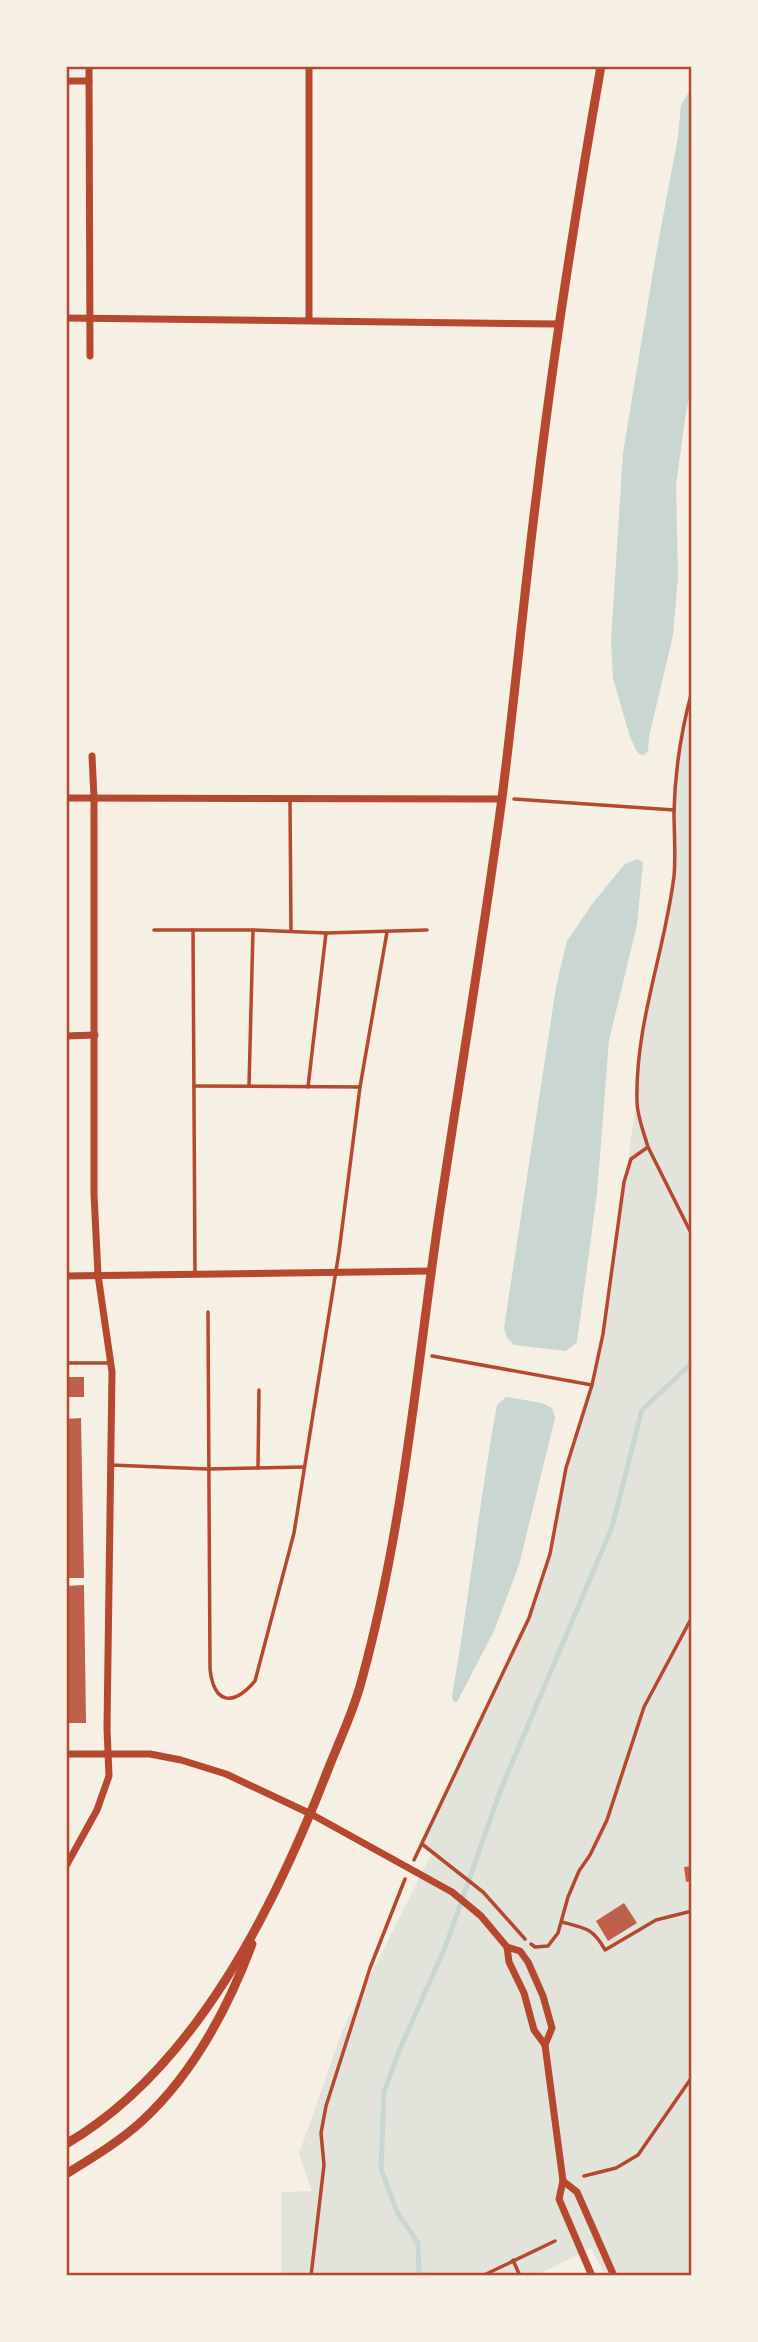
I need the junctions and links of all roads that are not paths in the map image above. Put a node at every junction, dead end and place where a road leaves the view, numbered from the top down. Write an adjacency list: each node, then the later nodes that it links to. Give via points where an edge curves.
1 (89, 66): 5 (street)
2 (309, 66): 8 (street)
3 (601, 66): 9 (street)
4 (66, 81): 5 (street)
5 (89, 81): 7 (street)
6 (66, 318): 7 (street)
7 (90, 318): 8 (street); 10 (street)
8 (309, 319): 9 (street)
9 (558, 324): 15 (street)
10 (90, 356)
11 (92, 756): 13 (street)
12 (66, 797): 13 (street)
13 (94, 797): 14 (street); 24 (street)
14 (290, 797): 15 (street); 20 (lane)
15 (502, 799): 29 (street)
16 (153, 930): 17 (lane)
17 (193, 930): 18 (lane); 25 (lane)
18 (253, 930): 20 (lane); 26 (lane)
19 (427, 930): 21 (lane)
20 (291, 931): 22 (lane)
21 (387, 932): 22 (lane); 28 (lane)
22 (326, 933): 27 (lane)
23 (66, 1035): 24 (street)
24 (95, 1035): 32 (street)
25 (194, 1086): 26 (lane); 31 (lane)
26 (249, 1086): 27 (lane)
27 (308, 1087): 28 (lane)
28 (360, 1087): 30 (lane)
29 (431, 1271): 30 (street); 44 (street, via 394,1543 361,1684)
30 (335, 1272): 31 (street); 39 (lane)
31 (195, 1274): 32 (street)
32 (98, 1275): 33 (street); 36 (street)
33 (66, 1276)
34 (208, 1312): 41 (lane)
35 (66, 1363): 36 (lane)
36 (111, 1363): 38 (street)
37 (259, 1390): 40 (lane)
38 (111, 1465): 41 (lane); 43 (street)
39 (304, 1467): 40 (lane); 41 (lane, via 294,1533 255,1681 235,1698 217,1695 210,1669)
40 (258, 1468): 41 (lane)
41 (207, 1469)
42 (66, 1754): 43 (street)
43 (109, 1754): 44 (street, via 181,1760 226,1774); 45 (street, via 109,1776 97,1810)
44 (311, 1815): 46 (street); 47 (street, via 467,1903)
45 (66, 1866)
46 (261, 1919): 49 (street, via 234,1967 157,2071 105,2119); 50 (street, via 243,1967 194,2061 142,2121)
47 (507, 1947): 48 (street, via 534,2030); 48 (street, via 520,1951 543,1996 552,2028)
48 (545, 2045): 51 (street)
49 (66, 2144)
50 (66, 2174)
51 (563, 2181): 52 (street, via 558,2200); 53 (street, via 577,2192)
52 (592, 2276)
53 (614, 2276)

